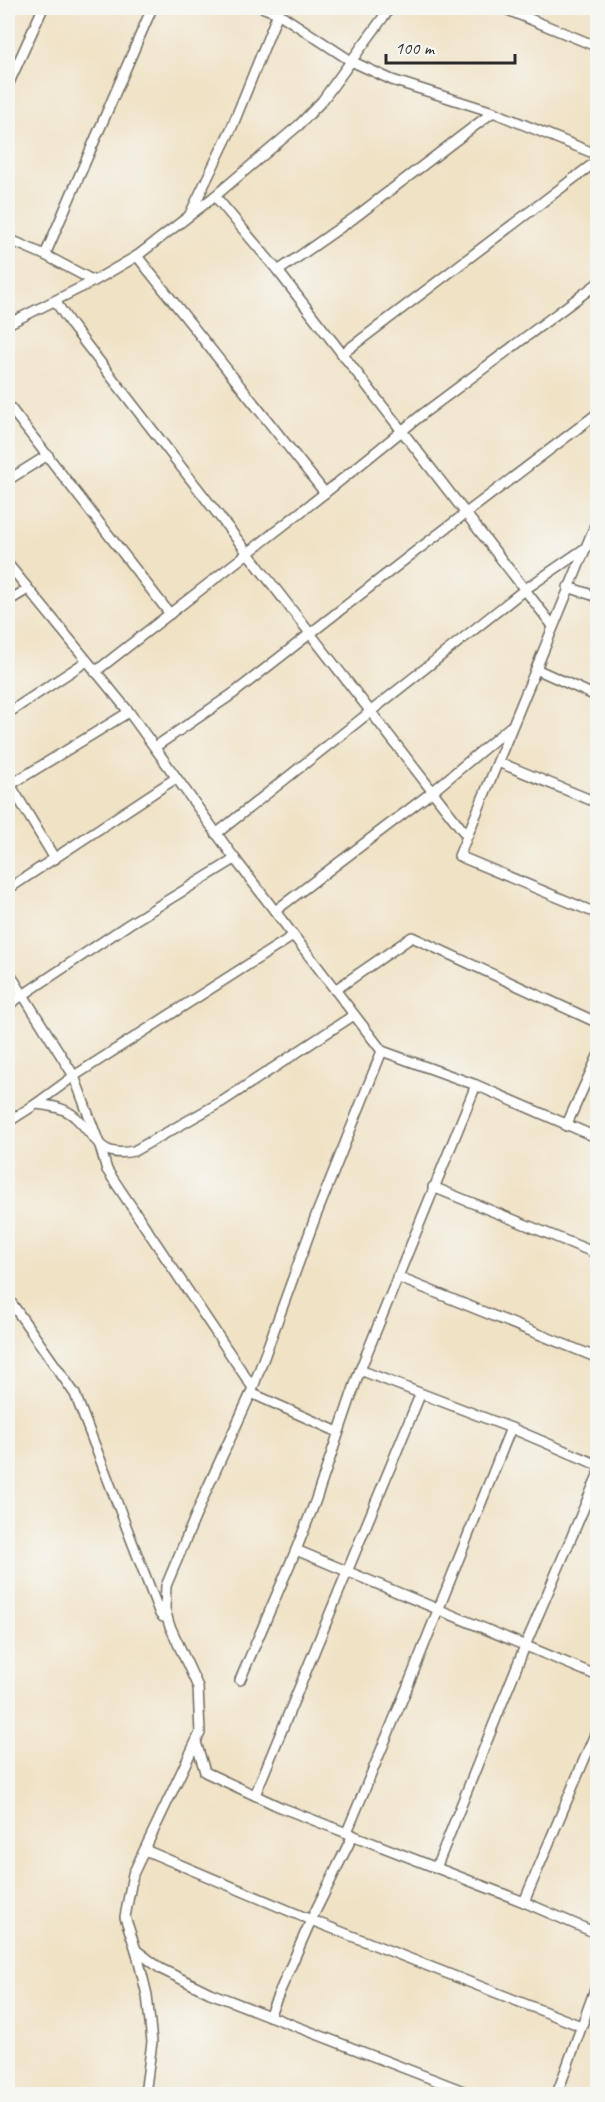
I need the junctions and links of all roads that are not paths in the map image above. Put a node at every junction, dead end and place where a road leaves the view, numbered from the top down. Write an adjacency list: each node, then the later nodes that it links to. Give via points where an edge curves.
1 (43, 8): 9 (street)
2 (152, 8): 15 (street)
3 (264, 8): 6 (street)
4 (390, 8): 8 (street)
5 (510, 9): 7 (street)
6 (279, 10): 8 (street); 13 (street, via 232,127)
7 (597, 47)
8 (351, 61): 10 (street, via 392,80); 12 (street, via 299,125)
9 (8, 85)
10 (493, 112): 11 (street); 17 (street)
11 (597, 158): 22 (street)
12 (215, 196): 13 (street); 17 (street)
13 (189, 217): 16 (street)
14 (8, 239): 15 (street)
15 (45, 255): 18 (street)
16 (137, 256): 18 (street); 28 (street)
17 (278, 271): 22 (street)
18 (94, 281): 20 (street)
19 (597, 283): 25 (street)
20 (55, 301): 21 (street); 32 (street)
21 (8, 324)
22 (342, 354): 25 (street)
23 (8, 405): 26 (street)
24 (597, 413): 29 (street)
25 (401, 431): 28 (street); 29 (street)
26 (48, 455): 27 (street); 39 (street)
27 (8, 480)
28 (325, 493): 32 (street)
29 (466, 514): 36 (street); 41 (street)
30 (597, 518): 31 (street)
31 (586, 548): 34 (street); 36 (street)
32 (248, 553): 39 (street); 41 (street)
33 (8, 564): 35 (street)
34 (568, 587): 37 (street); 40 (street)
35 (28, 589): 38 (street); 42 (street)
36 (524, 590): 40 (street); 47 (street)
37 (597, 597)
38 (8, 601)
39 (170, 615): 44 (street)
40 (553, 626): 43 (street)
41 (310, 633): 47 (street); 50 (street, via 234,693)
42 (87, 661): 44 (street); 48 (street)
43 (536, 669): 45 (street); 49 (street)
44 (95, 672): 46 (street)
45 (597, 697)
46 (129, 712): 50 (street); 53 (street)
47 (370, 712): 54 (street); 56 (street)
48 (8, 713)
49 (512, 726): 51 (street); 54 (street)
50 (155, 747): 52 (street)
51 (498, 762): 55 (street); 57 (street)
52 (176, 778): 56 (street); 58 (street)
53 (9, 783): 58 (street)
54 (432, 792): 57 (street); 61 (street)
55 (597, 803)
56 (216, 834): 59 (street)
57 (467, 836): 62 (street, via 459,856)
58 (55, 859): 60 (street)
59 (235, 859): 61 (street); 66 (street)
60 (8, 889)
61 (275, 911): 63 (street)
62 (597, 914)
63 (293, 936): 65 (street); 72 (street)
64 (8, 971): 66 (street)
65 (335, 990): 68 (street); 69 (street, via 412,937)
66 (23, 995): 67 (street); 72 (street)
67 (8, 1005)
68 (354, 1015): 70 (street); 78 (street, via 223,1101 134,1151 118,1155)
69 (597, 1023)
70 (382, 1051): 73 (street); 85 (street)
71 (597, 1056): 76 (street)
72 (74, 1076): 74 (street); 78 (street)
73 (476, 1085): 76 (street); 79 (street)
74 (36, 1104): 75 (street); 78 (street, via 60,1108 75,1116)
75 (8, 1122)
76 (566, 1126): 77 (street)
77 (597, 1138)
78 (100, 1146): 85 (street, via 107,1170)
79 (433, 1187): 80 (street); 81 (street)
80 (597, 1254)
81 (397, 1277): 83 (street); 84 (street)
82 (8, 1299): 94 (street, via 75,1394 160,1614)
83 (597, 1358)
84 (360, 1370): 86 (street); 88 (street)
85 (252, 1391): 88 (street); 94 (street, via 166,1586)
86 (420, 1395): 87 (street); 92 (street)
87 (511, 1428): 89 (street); 93 (street)
88 (338, 1432): 91 (street)
89 (597, 1465)
90 (597, 1475): 95 (street)
91 (296, 1550): 92 (street); 97 (street)
92 (348, 1573): 93 (street); 100 (street)
93 (439, 1609): 95 (street); 101 (street)
94 (169, 1624): 99 (street, via 198,1687 200,1733)
95 (525, 1646): 96 (street); 103 (street)
96 (597, 1676)
97 (240, 1680)
98 (597, 1726): 104 (street)
99 (196, 1742): 100 (street, via 205,1772); 102 (street)
100 (255, 1795): 101 (street)
101 (350, 1833): 103 (street); 105 (street)
102 (145, 1850): 105 (street); 107 (street, via 134,1874 125,1917)
103 (436, 1868): 104 (street)
104 (524, 1902): 106 (street)
105 (311, 1920): 109 (street); 110 (street)
106 (597, 1934)
107 (136, 1950): 109 (street, via 160,1969 210,1994); 111 (street, via 147,1995 152,2042)
108 (597, 1981): 110 (street)
109 (269, 2016): 112 (street)
110 (581, 2026): 113 (street)
111 (145, 2094)
112 (471, 2094)
113 (557, 2094)

